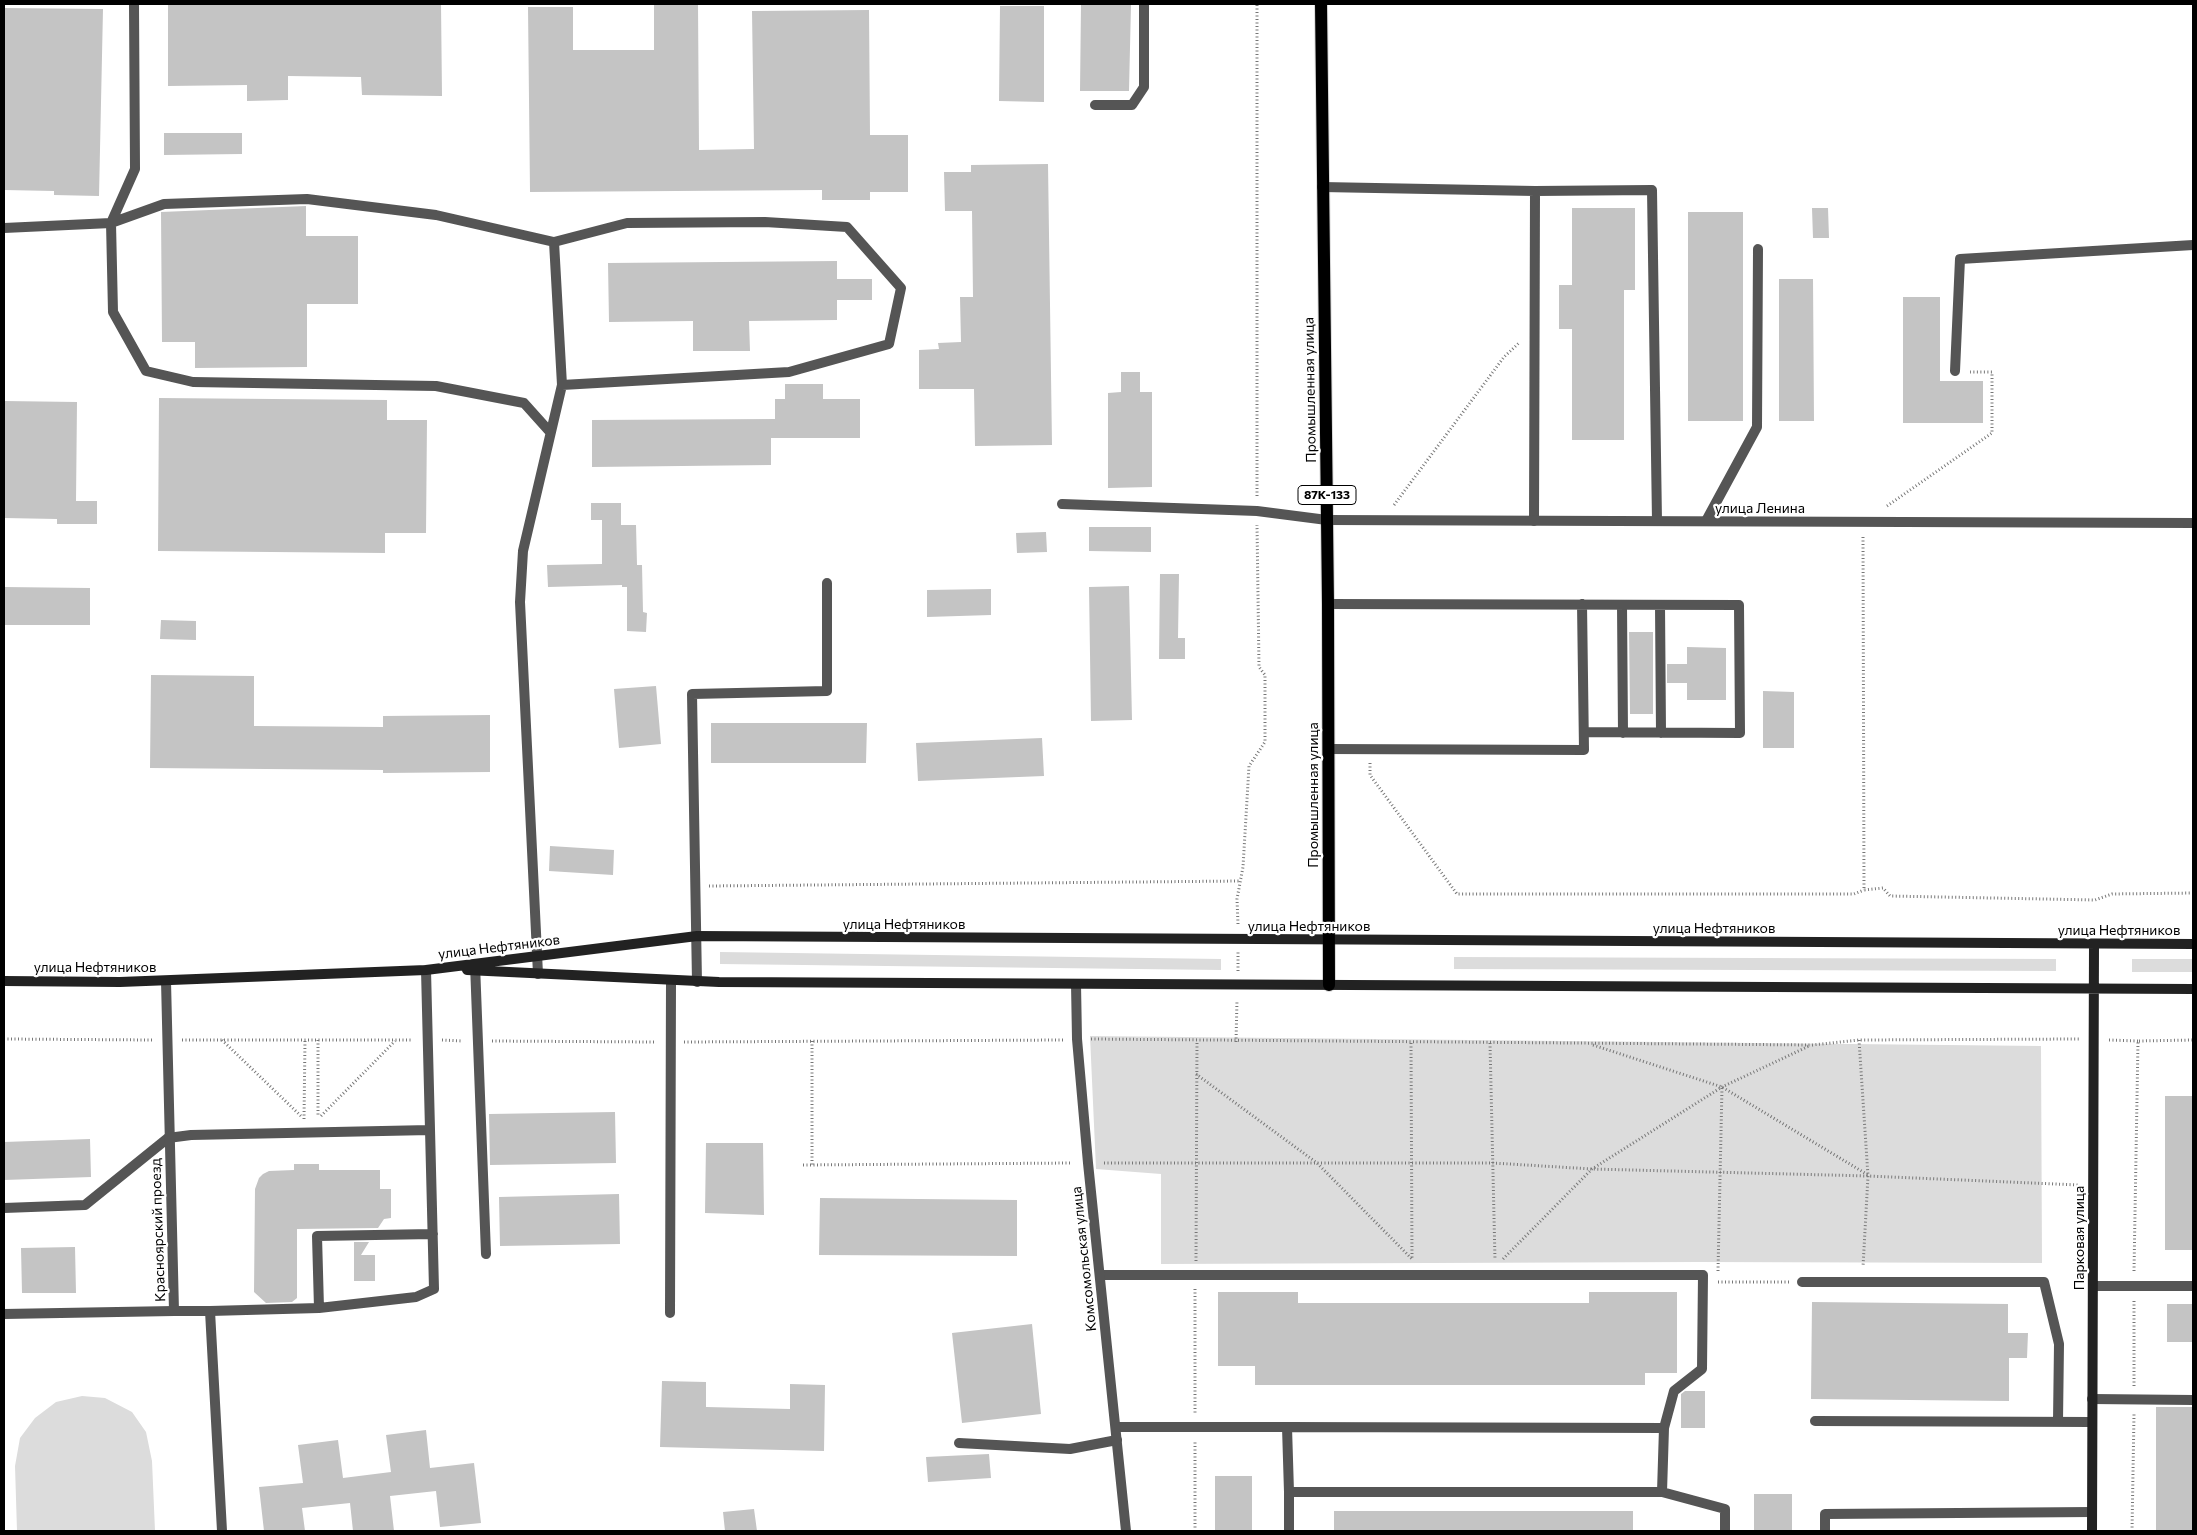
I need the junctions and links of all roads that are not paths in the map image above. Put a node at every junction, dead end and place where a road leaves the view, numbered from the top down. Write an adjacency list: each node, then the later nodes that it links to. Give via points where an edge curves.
1 (134, 4): 7 (street, via 135,169)
2 (1144, 4): 4 (street, via 1144,87 1132,105)
3 (1321, 4): 5 (main road, Промышленная улица / 87К-133)
4 (1095, 105)
5 (1322, 187): 6 (street); 16 (main road, Промышленная улица / 87К-133)
6 (1535, 191): 17 (street); 18 (street, via 1652,190)
7 (111, 223): 8 (street); 9 (street, via 164,204 307,199 436,215); 14 (street, via 113,312 146,371 193,382 436,386 524,403)
8 (4, 228)
9 (554, 242): 13 (street); 13 (street, via 627,223 765,222 847,227 901,288 889,344 789,372)
10 (2193, 245): 12 (street, via 1960,259)
11 (1758, 249): 19 (street, via 1757,427)
12 (1955, 371)
13 (562, 385): 14 (street)
14 (550, 432): 34 (street, via 523,551 520,602)
15 (1062, 504): 16 (street, улица Ленина, via 1256,511)
16 (1327, 520): 17 (street, улица Ленина); 22 (main road, Промышленная улица / 87К-133)
17 (1534, 521): 18 (street, улица Ленина)
18 (1657, 522): 19 (street, улица Ленина)
19 (1706, 522): 20 (street, улица Ленина)
20 (2193, 523)
21 (827, 583): 30 (street, via 827,691 692,694)
22 (1328, 604): 23 (street); 29 (main road, Промышленная улица / 87К-133)
23 (1582, 604): 24 (street); 26 (street)
24 (1622, 605): 25 (street); 27 (street)
25 (1660, 605): 28 (street); 28 (street, via 1739,605 1740,689 1740,733)
26 (1584, 732): 27 (street); 29 (street, via 1584,750)
27 (1623, 733): 28 (street)
28 (1661, 733)
29 (1328, 749): 31 (main road, Промышленная улица / 87К-133)
30 (697, 936): 31 (main road, улица Нефтяников); 34 (main road, улица Нефтяников); 41 (street)
31 (1328, 940): 32 (main road, улица Нефтяников); 43 (main road, Промышленная улица / 87К-133)
32 (2094, 944): 33 (main road, улица Нефтяников); 45 (main road, Парковая улица)
33 (2193, 944)
34 (538, 956): 35 (main road, улица Нефтяников); 37 (street)
35 (475, 967): 36 (main road, улица Нефтяников); 37 (main road, улица Нефтяников); 50 (street)
36 (426, 970): 39 (main road, улица Нефтяников); 46 (street)
37 (538, 974): 40 (main road, улица Нефтяников)
38 (4, 981): 39 (main road, улица Нефтяников)
39 (166, 981): 47 (street, Красноярский проезд)
40 (671, 981): 41 (main road, улица Нефтяников); 58 (street)
41 (697, 982): 42 (main road, улица Нефтяников)
42 (1076, 984): 43 (main road, улица Нефтяников); 51 (street, Комсомольская улица, via 1077,1038)
43 (1328, 985): 45 (main road, улица Нефтяников)
44 (2193, 989): 45 (main road, улица Нефтяников)
45 (2094, 990): 53 (main road, Парковая улица)
46 (430, 1130): 47 (street); 49 (street)
47 (168, 1138): 48 (street, via 85,1205); 56 (street, Красноярский проезд)
48 (4, 1208)
49 (433, 1234): 55 (street, Красноярский проезд, via 434,1289 416,1298); 55 (street, via 317,1236)
50 (486, 1254)
51 (1100, 1275): 65 (street, Комсомольская улица); 67 (street, via 1703,1275 1702,1369 1674,1391)
52 (1802, 1282): 63 (street, via 2044,1282 2060,1344)
53 (2093, 1286): 54 (street); 60 (main road, Парковая улица)
54 (2193, 1286)
55 (319, 1308): 57 (street, Красноярский проезд)
56 (174, 1311): 57 (street, Красноярский проезд); 59 (street)
57 (210, 1311): 73 (street)
58 (670, 1313)
59 (4, 1314)
60 (2092, 1399): 61 (street); 64 (main road, Парковая улица)
61 (2193, 1400)
62 (1815, 1421): 63 (street)
63 (2058, 1421): 64 (street)
64 (2092, 1422): 72 (main road, Парковая улица)
65 (1116, 1427): 66 (street); 68 (street, Комсомольская улица)
66 (1287, 1427): 67 (street); 70 (street)
67 (1664, 1428): 71 (street)
68 (1117, 1440): 69 (street, via 1070,1449); 74 (street, Комсомольская улица)
69 (959, 1443)
70 (1288, 1492): 71 (street); 75 (street)
71 (1662, 1492): 76 (street, via 1725,1509)
72 (2092, 1512): 77 (street, via 1825,1514); 78 (main road, Парковая улица)
73 (222, 1531)
74 (1126, 1531)
75 (1289, 1531)
76 (1724, 1531)
77 (1825, 1531)
78 (2092, 1531)

